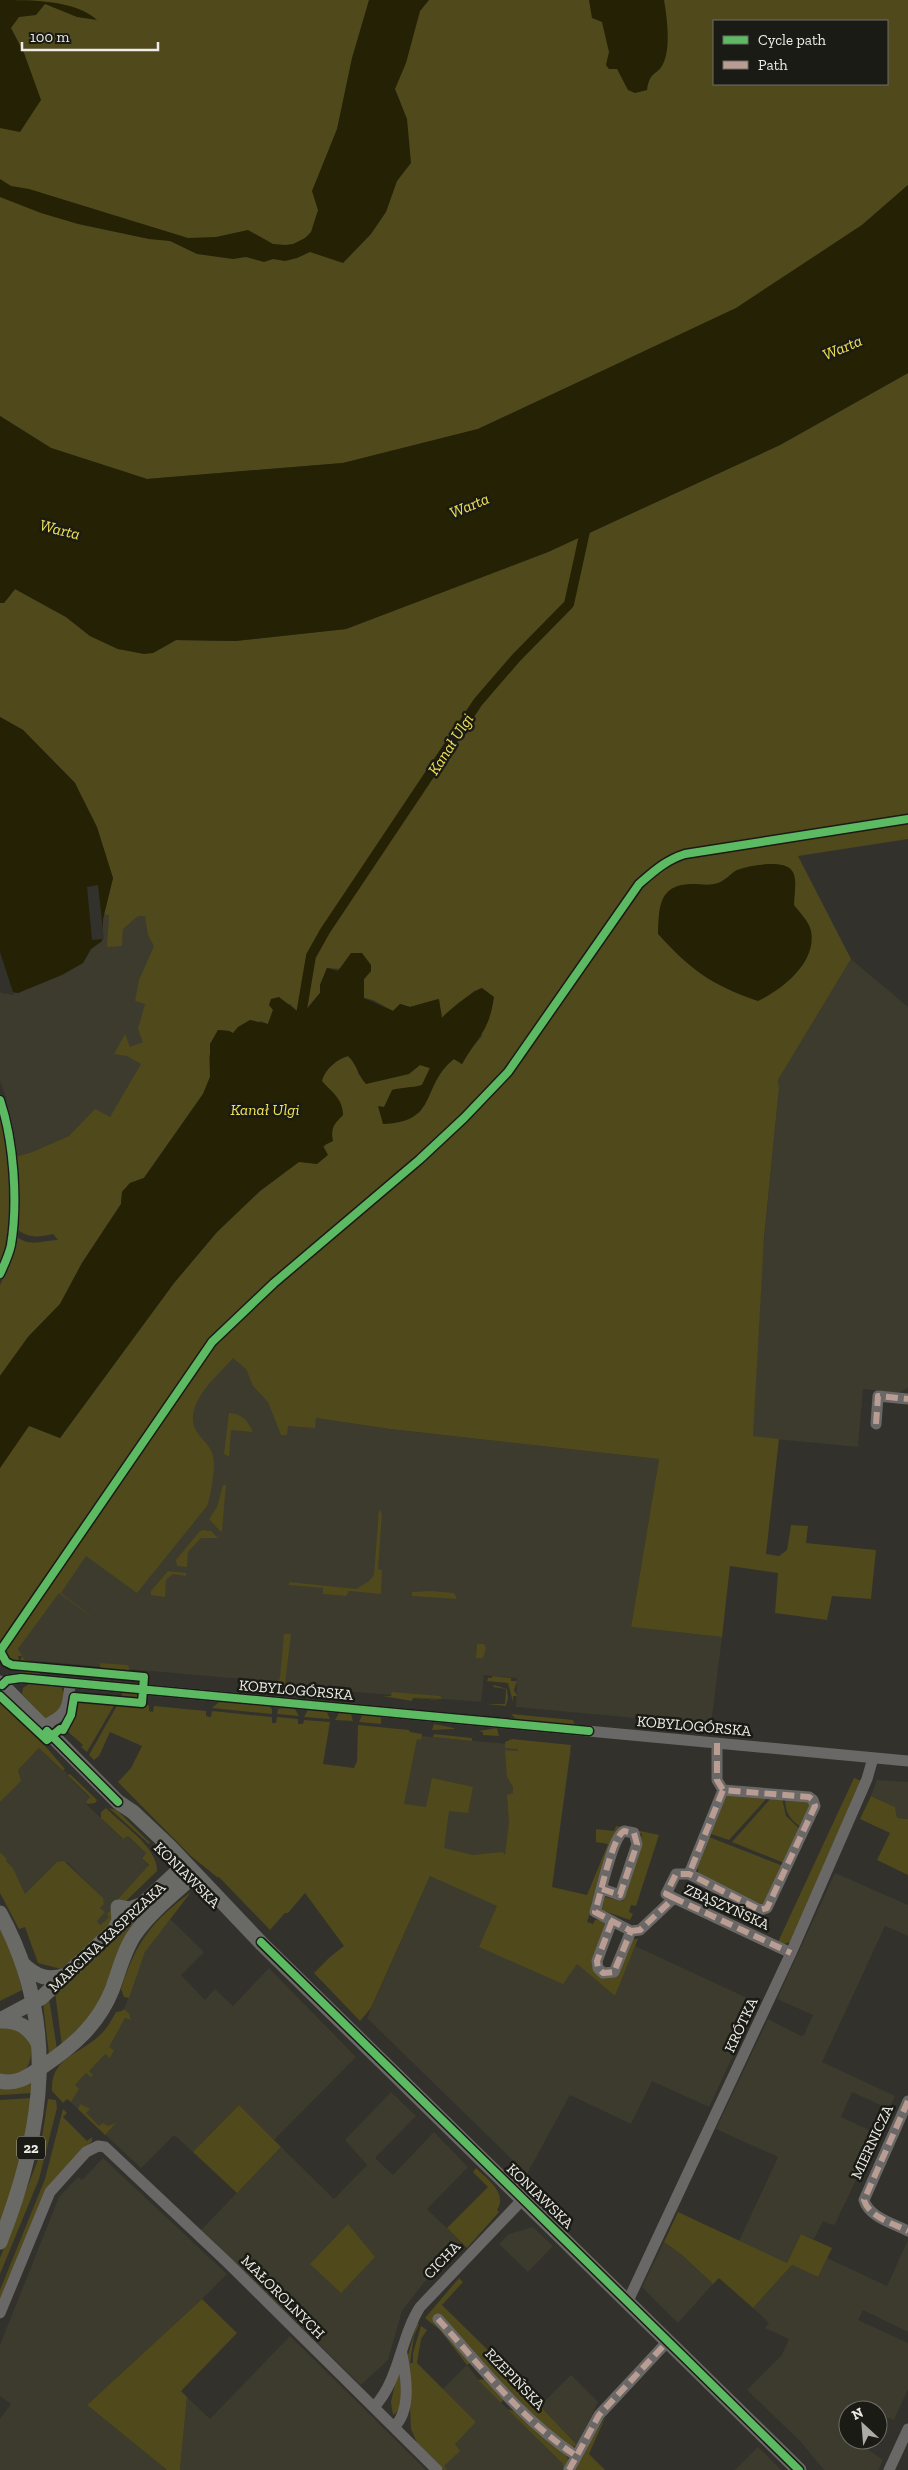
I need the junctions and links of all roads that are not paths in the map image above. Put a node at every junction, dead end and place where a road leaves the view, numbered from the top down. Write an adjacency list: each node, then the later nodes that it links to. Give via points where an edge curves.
1 (0, 1100): 2 (street, via 11,1156 14,1199 11,1247)
2 (0, 1274)
3 (908, 1399): 4 (street, via 878,1396)
4 (876, 1424)
5 (70, 1683): 6 (street, KOBYLOGÓRSKA, via 17,1678); 7 (street, via 66,1709); 8 (street, KOBYLOGÓRSKA)
6 (1, 1684): 7 (main road, KONIAWSKA)
7 (42, 1726): 12 (main road, KONIAWSKA)
8 (717, 1743): 9 (street, KOBYLOGÓRSKA); 11 (street, via 717,1780)
9 (873, 1758): 10 (street, KOBYLOGÓRSKA); 19 (street, KRÓTKA, via 867,1779)
10 (908, 1761)
11 (723, 1790): 13 (street); 13 (street, via 808,1797 815,1803 767,1908 760,1910)
12 (186, 1873): 21 (main road, MARCINA KASPRZAKA, via 148,1900); 25 (main road, MARCINA KASPRZAKA, via 134,1935 108,1999 92,2026 79,2040); 28 (main road, KONIAWSKA, via 242,1929 261,1942)
13 (689, 1874): 15 (street, via 676,1874 666,1894)
14 (602, 1889): 14 (street, via 620,1895 637,1844 634,1834 624,1831 617,1838); 17 (street, via 595,1912)
15 (674, 1898): 18 (street, ZBĄSZYŃSKA, via 640,1930); 19 (street, ZBĄSZYŃSKA)
16 (0, 1913): 20 (main road, 22)
17 (612, 1921): 18 (street); 18 (street, via 597,1961 603,1973 614,1972)
18 (631, 1931)
19 (791, 1953): 31 (street, KRÓTKA)
20 (22, 1962): 21 (main road, via 31,1972 44,1978); 22 (main road, 22)
21 (67, 1974): 22 (main road, MARCINA KASPRZAKA)
22 (33, 2003): 23 (main road, MARCINA KASPRZAKA); 24 (main road, 22)
23 (0, 2021): 24 (main road, via 23,2025)
24 (38, 2043): 25 (main road, 22)
25 (40, 2069): 26 (main road, MARCINA KASPRZAKA, via 23,2079); 30 (main road, 22, via 32,2143)
26 (3, 2082)
27 (908, 2101): 29 (street, MIERNICZA, via 864,2200 872,2213)
28 (522, 2199): 31 (main road, KONIAWSKA); 35 (street, CICHA, via 425,2300 409,2327)
29 (908, 2231)
30 (0, 2242)
31 (628, 2301): 34 (main road, KONIAWSKA)
32 (0, 2313): 36 (street, MAŁOROLNYCH, via 50,2192 86,2152 98,2146 105,2148 228,2263)
33 (438, 2318): 39 (street, RZEPIŃSKA, via 518,2406)
34 (668, 2342): 39 (street, via 598,2415); 42 (main road, KONIAWSKA)
35 (402, 2354): 36 (street, via 386,2392); 37 (street, via 405,2405 402,2417)
36 (374, 2407): 37 (street, MAŁOROLNYCH)
37 (394, 2427): 40 (street, MAŁOROLNYCH)
38 (908, 2429): 43 (street)
39 (575, 2455): 41 (street)
40 (437, 2470)
41 (569, 2470)
42 (799, 2470)
43 (889, 2470)

